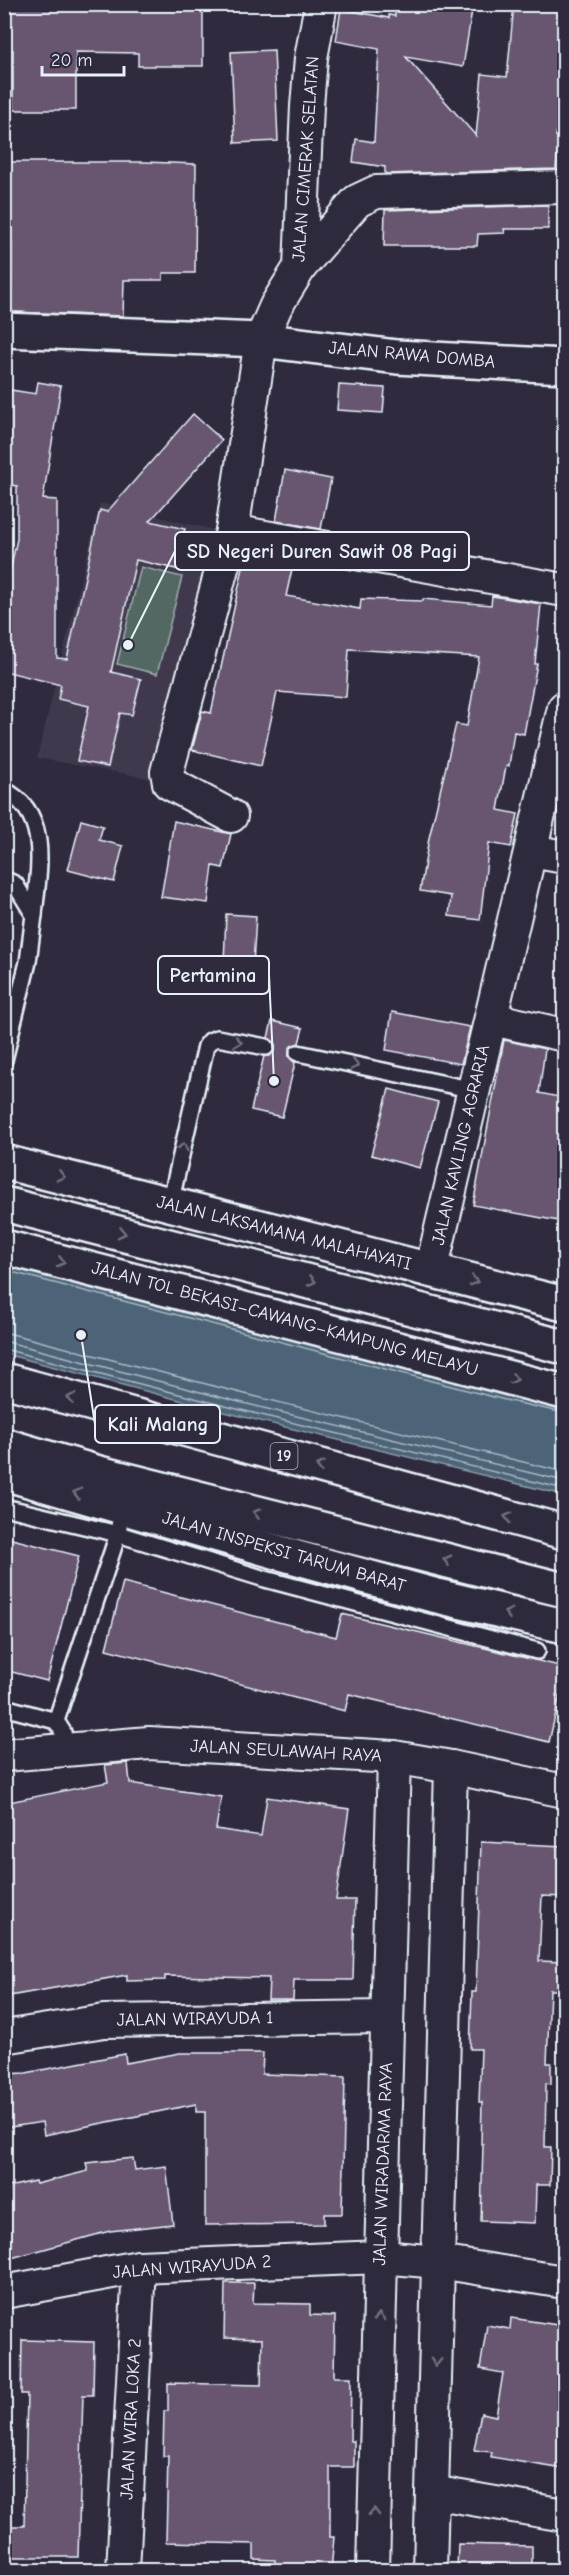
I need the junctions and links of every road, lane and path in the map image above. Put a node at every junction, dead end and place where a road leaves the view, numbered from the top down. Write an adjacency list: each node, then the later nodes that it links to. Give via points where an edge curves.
1 (321, 4): 3 (street, JALAN CIMERAK SELATAN, via 307,106)
2 (564, 187): 3 (street, via 376,192 357,201)
3 (300, 267): 5 (street, JALAN CIMERAK SELATAN)
4 (4, 330): 5 (main road, JALAN RAWA DOMBA)
5 (261, 340): 6 (main road, JALAN RAWA DOMBA, via 397,357); 7 (street)
6 (564, 366)
7 (232, 531): 8 (street); 11 (street, via 167,772 169,783)
8 (564, 590)
9 (564, 708): 12 (street, JALAN KAVLING AGRARIA)
10 (4, 790): 15 (lane, via 27,807 37,832)
11 (231, 816)
12 (532, 851): 13 (street); 16 (street, JALAN KAVLING AGRARIA)
13 (564, 857)
14 (4, 879): 15 (lane, via 15,884)
15 (34, 915): 20 (lane, via 28,962)
16 (492, 1019): 17 (street); 21 (street, JALAN KAVLING AGRARIA)
17 (564, 1035)
18 (266, 1047): 24 (lane, one-way to 18, via 206,1046 217,1038)
19 (298, 1053): 21 (lane, one-way to 21)
20 (4, 1060)
21 (474, 1090): 26 (street, JALAN KAVLING AGRARIA)
22 (4, 1162): 24 (main road, JALAN LAKSAMANA MALAHAYATI, one-way to 24)
23 (4, 1204): 28 (main road, one-way to 28)
24 (170, 1204): 26 (main road, JALAN LAKSAMANA MALAHAYATI)
25 (4, 1247): 30 (main road, JALAN TOL BEKASI–CAWANG–KAMPUNG MELAYU, one-way to 30)
26 (432, 1271): 27 (main road, JALAN LAKSAMANA MALAHAYATI, one-way to 27)
27 (564, 1304)
28 (564, 1347)
29 (4, 1380): 35 (main road, 19, one-way to 29)
30 (564, 1392)
31 (4, 1445): 36 (main road, one-way to 31, via 99,1473)
32 (4, 1473): 34 (main road, JALAN INSPEKSI TARUM BARAT, one-way to 32)
33 (4, 1506): 34 (lane)
34 (120, 1520): 37 (main road, JALAN INSPEKSI TARUM BARAT, one-way to 34, via 298,1558); 38 (lane, via 265,1579); 40 (lane)
35 (564, 1532)
36 (564, 1590)
37 (564, 1626)
38 (537, 1651)
39 (4, 1707): 40 (lane)
40 (56, 1721): 41 (lane, via 63,1732)
41 (66, 1751): 42 (street, JALAN SEULAWAH RAYA); 43 (street, JALAN SEULAWAH RAYA, via 149,1743)
42 (4, 1755)
43 (394, 1757): 44 (street, JALAN SEULAWAH RAYA); 46 (street, JALAN WIRADARMA RAYA)
44 (452, 1767): 45 (street, JALAN SEULAWAH RAYA); 49 (street)
45 (564, 1791)
46 (387, 2017): 47 (street, JALAN WIRAYUDA 1, via 104,2021); 48 (street, JALAN WIRADARMA RAYA)
47 (4, 2037)
48 (381, 2257): 49 (street, JALAN WIRAYUDA 2); 50 (street, JALAN WIRAYUDA 2); 56 (street, JALAN WIRADARMA RAYA, one-way to 48)
49 (439, 2262): 51 (street, JALAN WIRAYUDA 2); 53 (street, one-way to 53)
50 (139, 2267): 52 (street, JALAN WIRAYUDA 2); 55 (street, JALAN WIRA LOKA 2)
51 (564, 2282)
52 (4, 2292)
53 (432, 2492): 54 (street); 57 (street)
54 (564, 2515)
55 (123, 2571)
56 (373, 2571)
57 (430, 2571)

